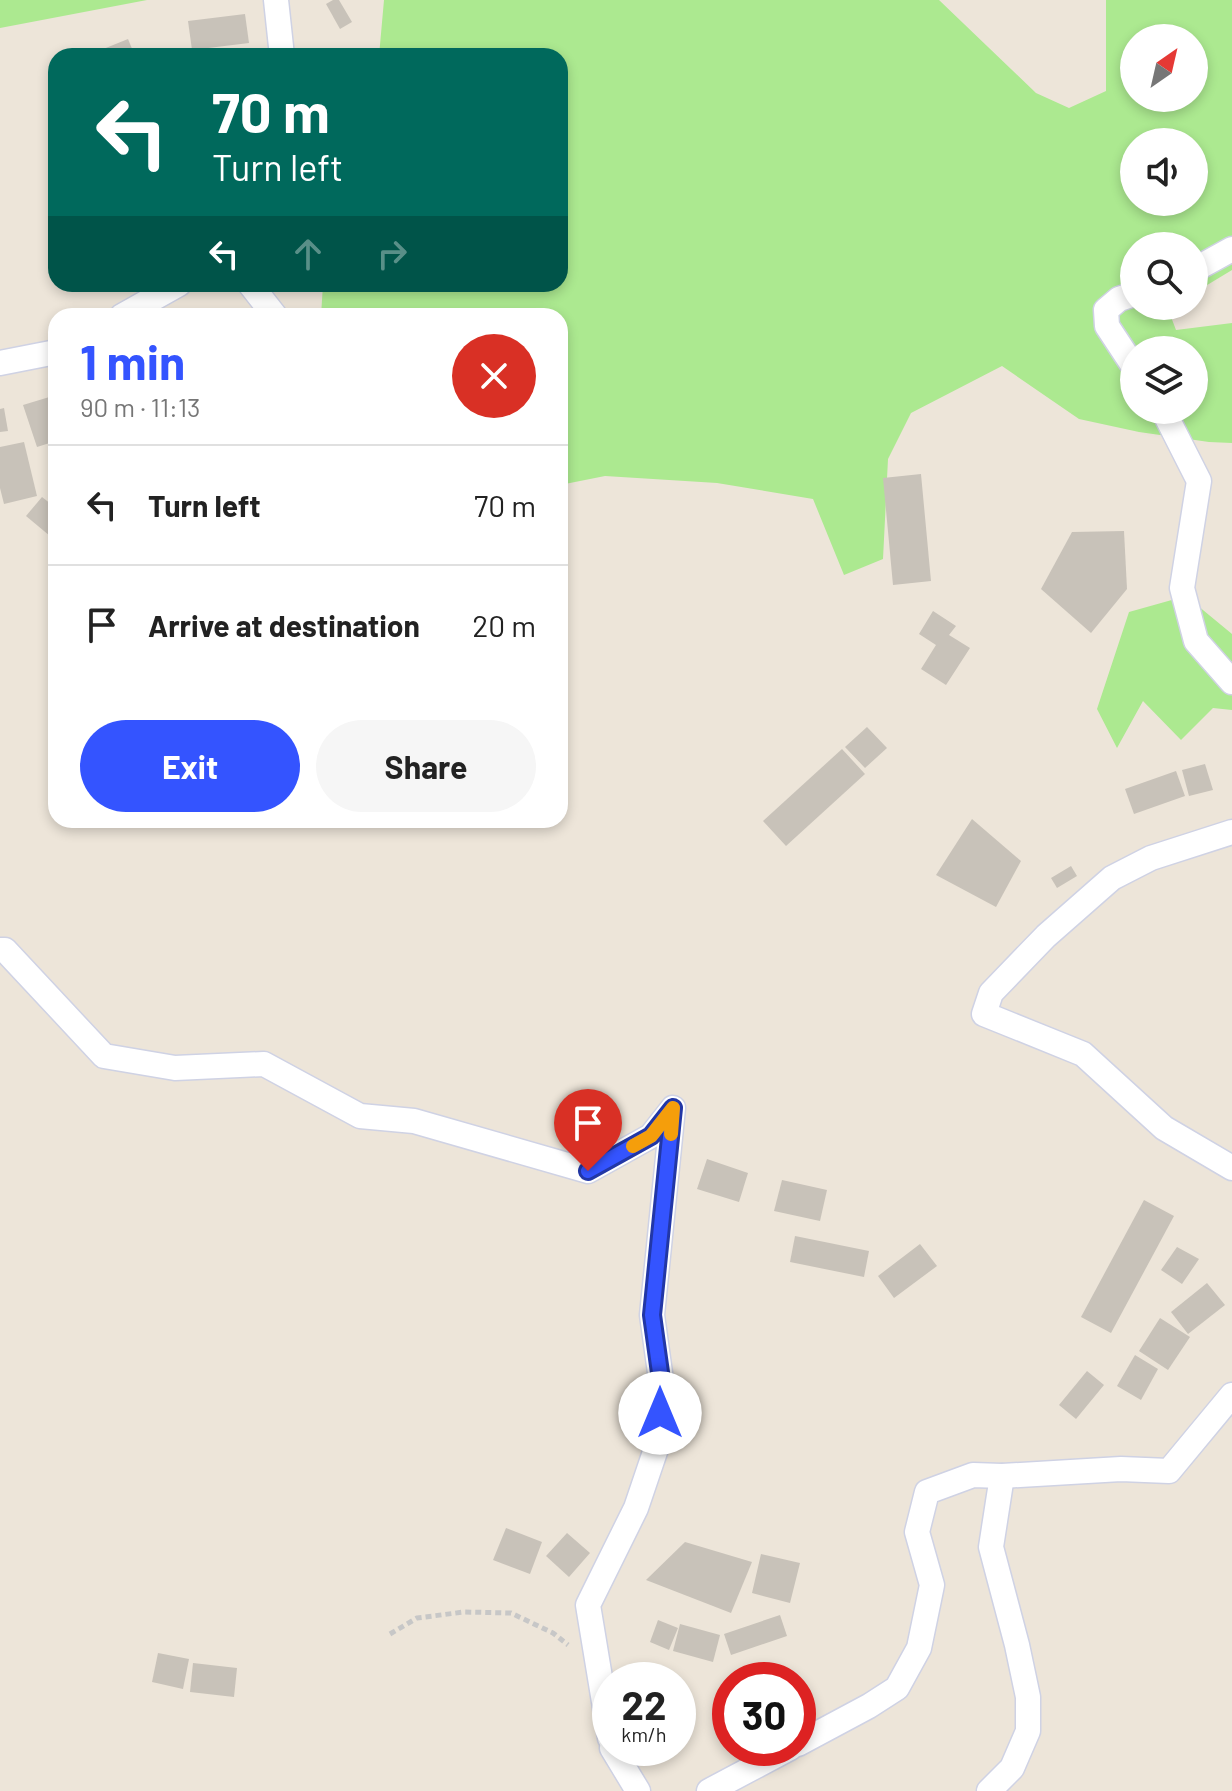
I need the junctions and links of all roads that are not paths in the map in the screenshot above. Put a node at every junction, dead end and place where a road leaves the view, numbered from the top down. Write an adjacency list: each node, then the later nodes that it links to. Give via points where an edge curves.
1 (276, 0): 2 (street)
2 (281, 48)
3 (1232, 249): 4 (street)
4 (1208, 262)
5 (165, 292): 8 (street)
6 (256, 292): 9 (street)
7 (1120, 299): 10 (street, via 1106,310 1107,326)
8 (136, 308)
9 (269, 308)
10 (1120, 346)
11 (48, 354): 12 (street)
12 (0, 363)
13 (1170, 424): 14 (street, via 1199,481 1182,588 1196,641)
14 (1232, 682)
15 (1232, 832): 17 (street, via 1151,858 1112,878 991,993 984,1014 1083,1054 1164,1128)
16 (0, 950): 20 (street, via 104,1056 175,1068 264,1064 360,1116 414,1121 588,1171 651,1136 673,1108 652,1315 662,1387 659,1440 636,1508 588,1605)
17 (1232, 1168)
18 (1232, 1395): 19 (street, via 1169,1471)
19 (1002, 1476): 21 (street, via 973,1475 927,1492 917,1532 932,1585 919,1648 897,1688); 26 (street, via 991,1547 1028,1697 1028,1731 1012,1768)
20 (598, 1662)
21 (816, 1734)
22 (623, 1766): 24 (street)
23 (756, 1766): 25 (street)
24 (638, 1791)
25 (709, 1791)
26 (989, 1791)

